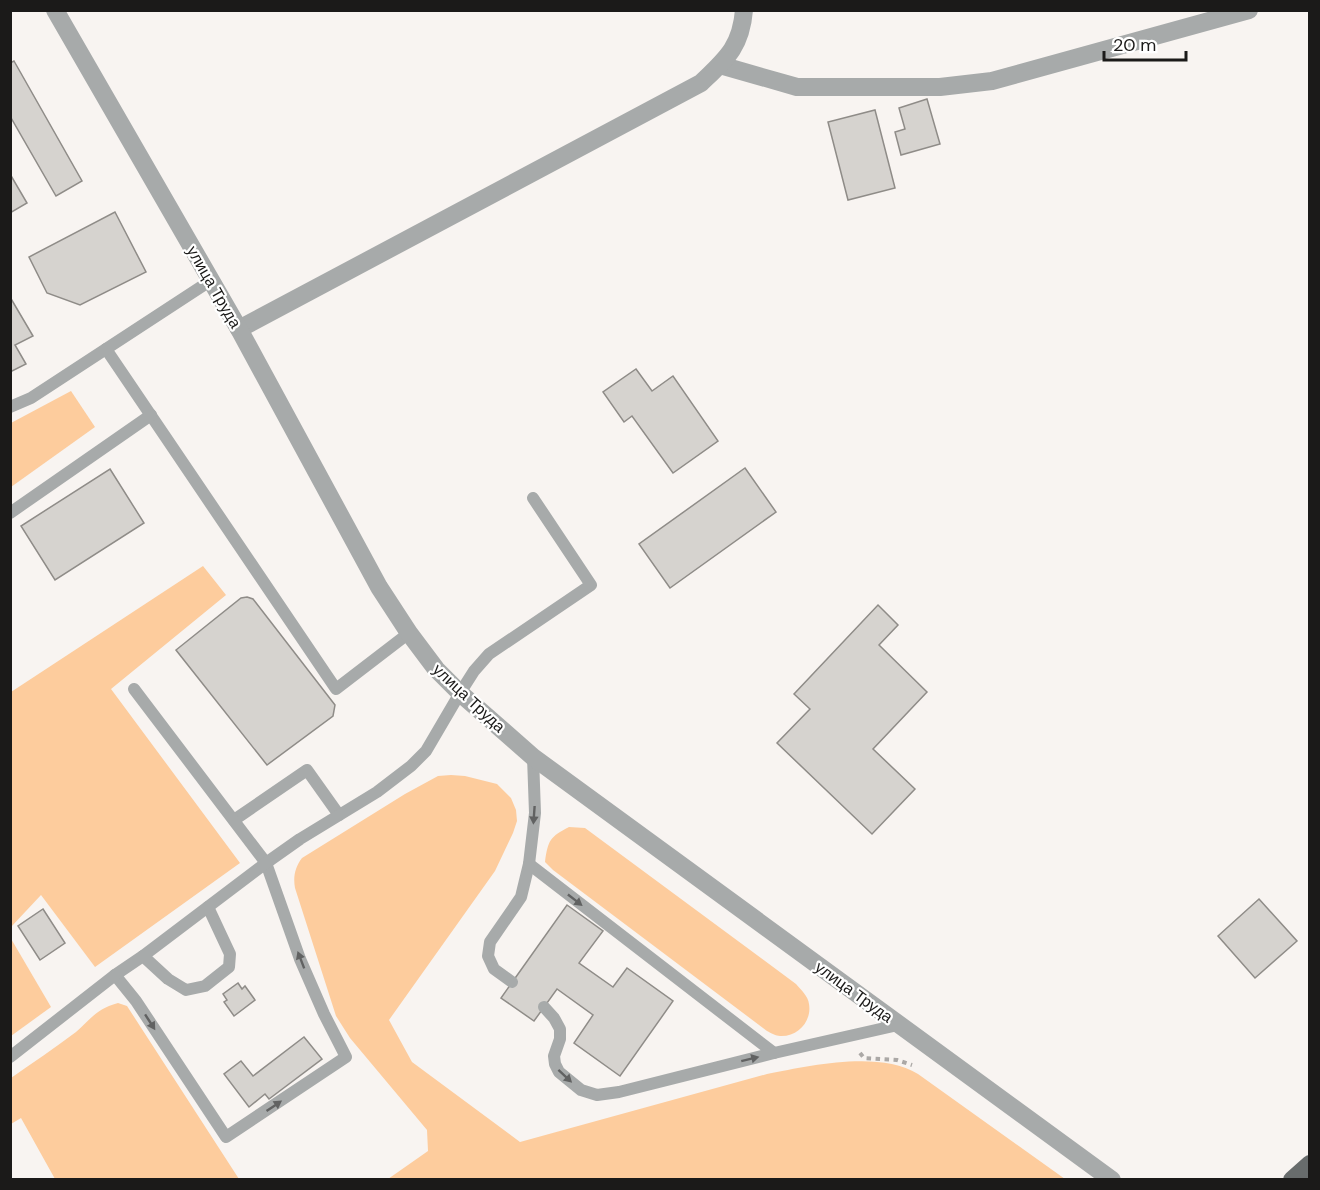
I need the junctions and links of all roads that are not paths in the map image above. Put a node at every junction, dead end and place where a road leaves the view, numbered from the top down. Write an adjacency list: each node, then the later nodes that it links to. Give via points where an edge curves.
1 (55, 10): 5 (street, улица Труда)
2 (744, 10): 4 (street, via 736,46)
3 (1249, 10): 4 (street, via 992,81 940,87 797,87)
4 (720, 65): 6 (street, via 701,83)
5 (210, 281): 6 (street, улица Труда); 7 (lane)
6 (239, 329): 12 (street, улица Труда, via 379,587)
7 (106, 349): 8 (lane, via 31,398); 9 (lane)
8 (10, 407)
9 (151, 415): 11 (lane); 12 (lane, via 336,689)
10 (533, 498): 14 (lane, via 591,585 489,654)
11 (10, 513)
12 (409, 633): 14 (street, улица Труда)
13 (134, 689): 17 (lane)
14 (460, 693): 15 (street, улица Труда); 16 (lane, via 426,751 377,792)
15 (533, 757): 19 (lane, one-way to 19, via 535,813); 25 (street, улица Труда)
16 (339, 815): 17 (lane, via 307,770); 18 (lane)
17 (234, 820): 18 (lane)
18 (266, 863): 20 (lane); 22 (lane, one-way to 18, via 226,1137 346,1057 300,959)
19 (529, 864): 23 (lane, via 520,897 490,942 488,956 494,969); 26 (lane, one-way to 26)
20 (208, 907): 21 (lane); 21 (lane, via 230,954 230,967 205,986 186,990)
21 (143, 956): 22 (lane)
22 (115, 975): 27 (lane)
23 (512, 982)
24 (544, 1007): 26 (lane, one-way to 26, via 560,1029 554,1056 559,1072 581,1090 597,1095)
25 (898, 1024): 26 (lane); 29 (street, улица Труда)
26 (774, 1053)
27 (10, 1057)
28 (1310, 1164): 30 (main road)
29 (1112, 1179)
30 (1292, 1179)

